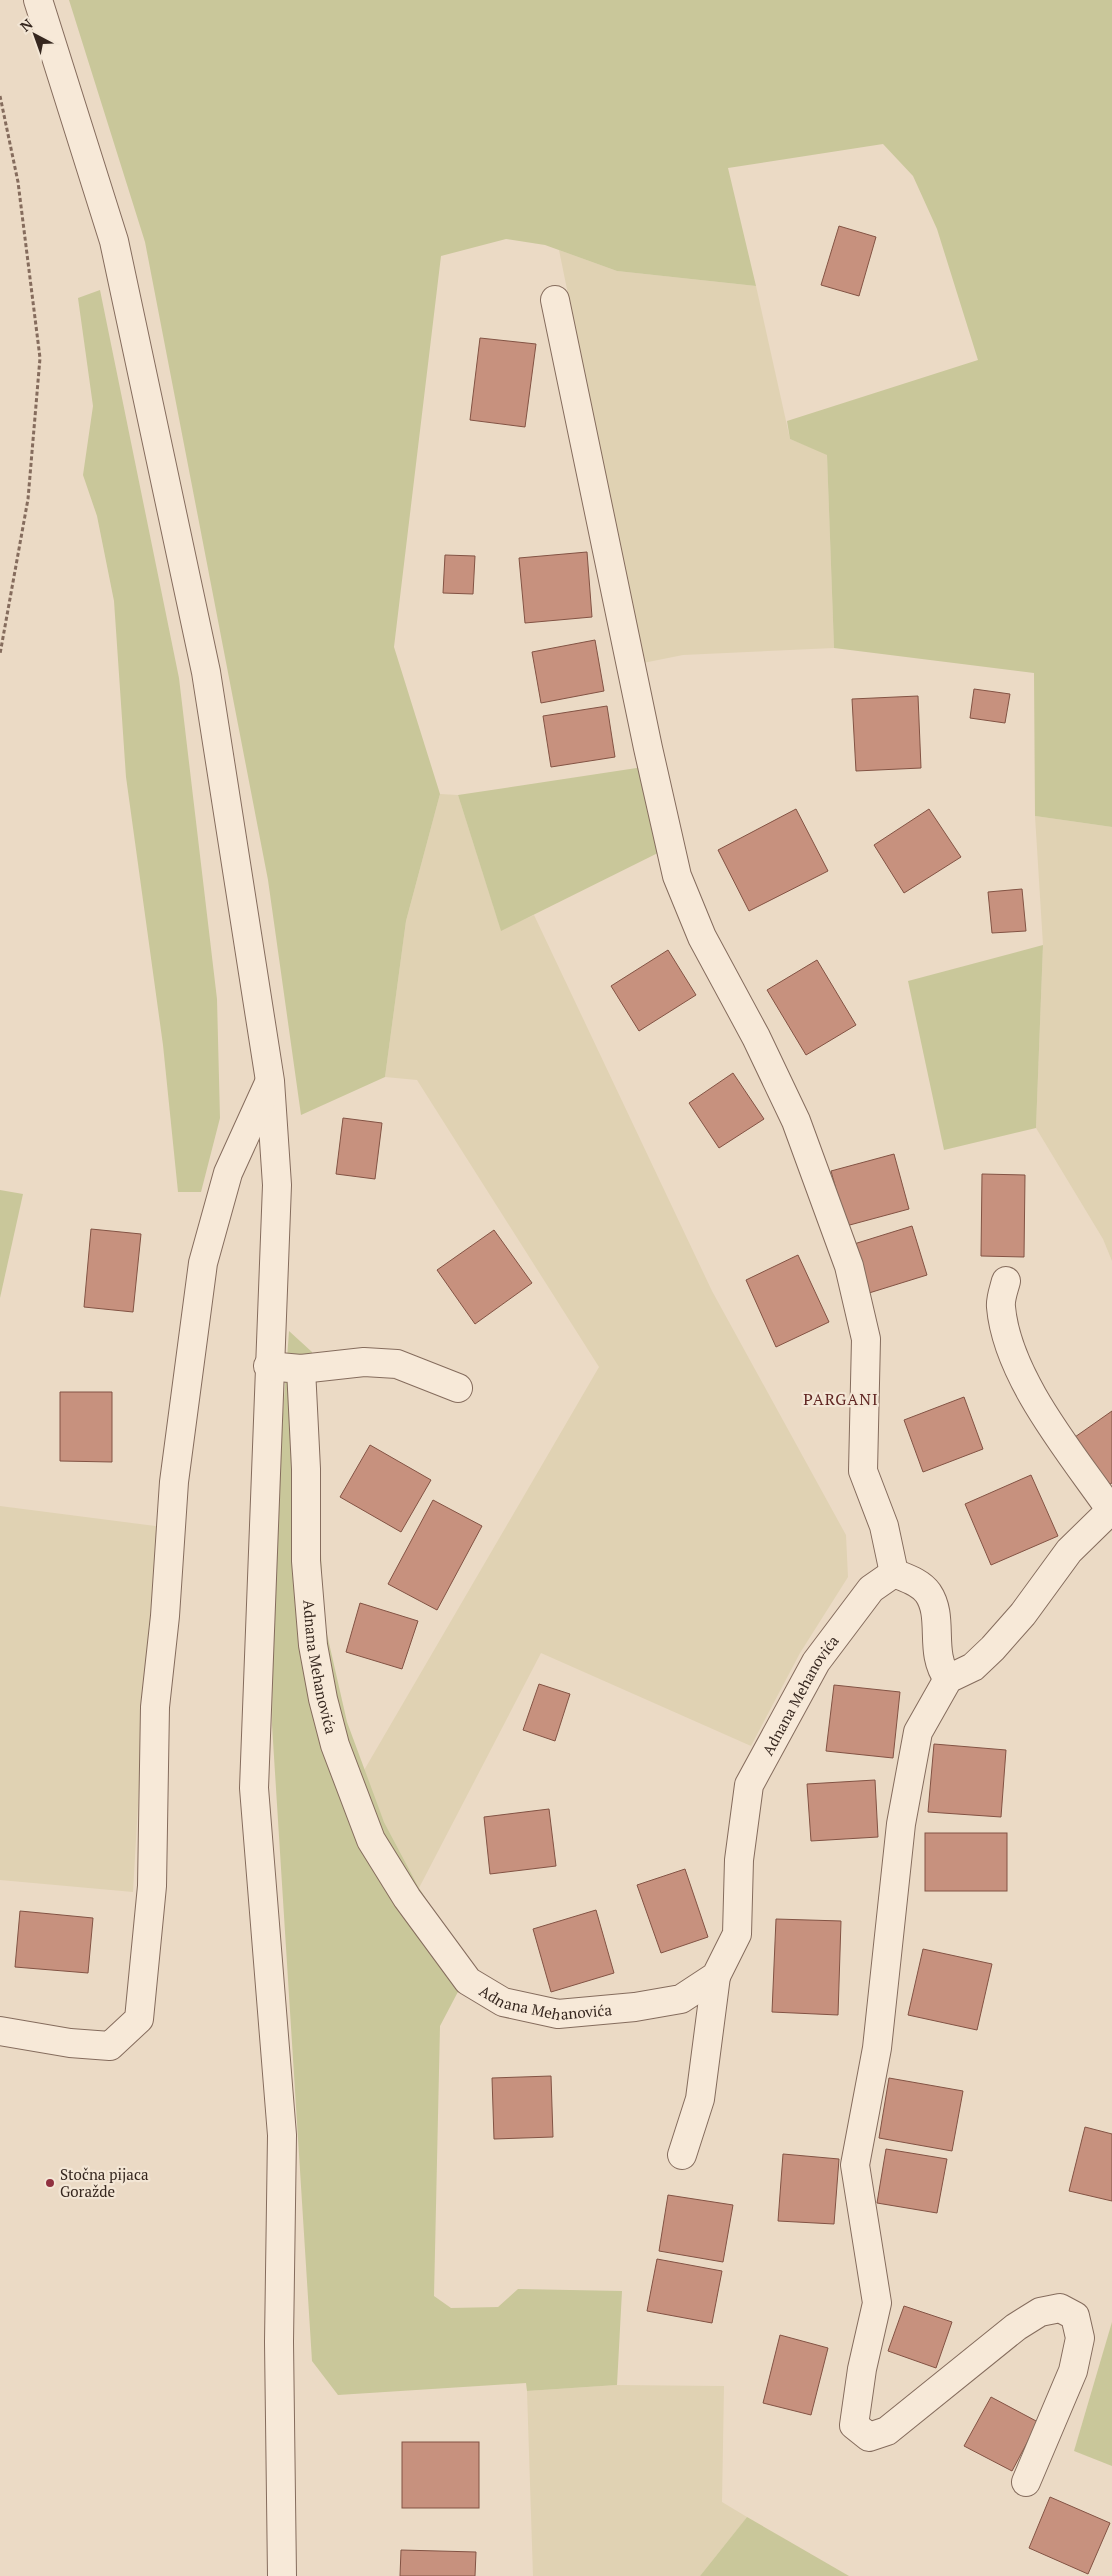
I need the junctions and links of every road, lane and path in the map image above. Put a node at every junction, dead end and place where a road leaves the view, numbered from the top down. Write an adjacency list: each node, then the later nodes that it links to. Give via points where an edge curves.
1 (38, 0): 5 (street, via 114,240 206,672)
2 (0, 96): 4 (path, via 18,182 40,358 28,499)
3 (556, 300): 11 (street, via 677,876 702,937 756,1037 796,1122 848,1266 866,1339 864,1471 884,1526)
4 (0, 654)
5 (270, 1081): 7 (street, via 277,1185); 14 (street, via 228,1173 203,1263 174,1482 155,1707 152,1886 139,2019 110,2046)
6 (1006, 1281): 10 (street, via 1001,1306 1009,1346 1037,1404)
7 (268, 1366): 8 (street); 17 (street, via 254,1788 282,2136 279,2342)
8 (301, 1369): 9 (street, via 364,1362 397,1364); 13 (street, Adnana Mehanovića, via 306,1561 313,1645 323,1699 335,1745 371,1840 408,1898 468,1981 503,2002 558,2014 635,2007 681,1999)
9 (458, 1388)
10 (1111, 1509): 12 (street, via 1069,1551 1023,1614 993,1648 973,1667)
11 (894, 1573): 12 (street, via 928,1592 933,1605 937,1657); 13 (street, Adnana Mehanovića, via 871,1589 816,1662 749,1785 739,1860 737,1934)
12 (948, 1680): 16 (street, via 918,1732 901,1824 878,2048 855,2165 877,2302 854,2425 869,2437 887,2431 1016,2327 1040,2312 1060,2308 1075,2316 1080,2338 1073,2371)
13 (716, 1976): 15 (street, via 700,2099)
14 (0, 2031)
15 (682, 2155)
16 (1026, 2482)
17 (282, 2576)

